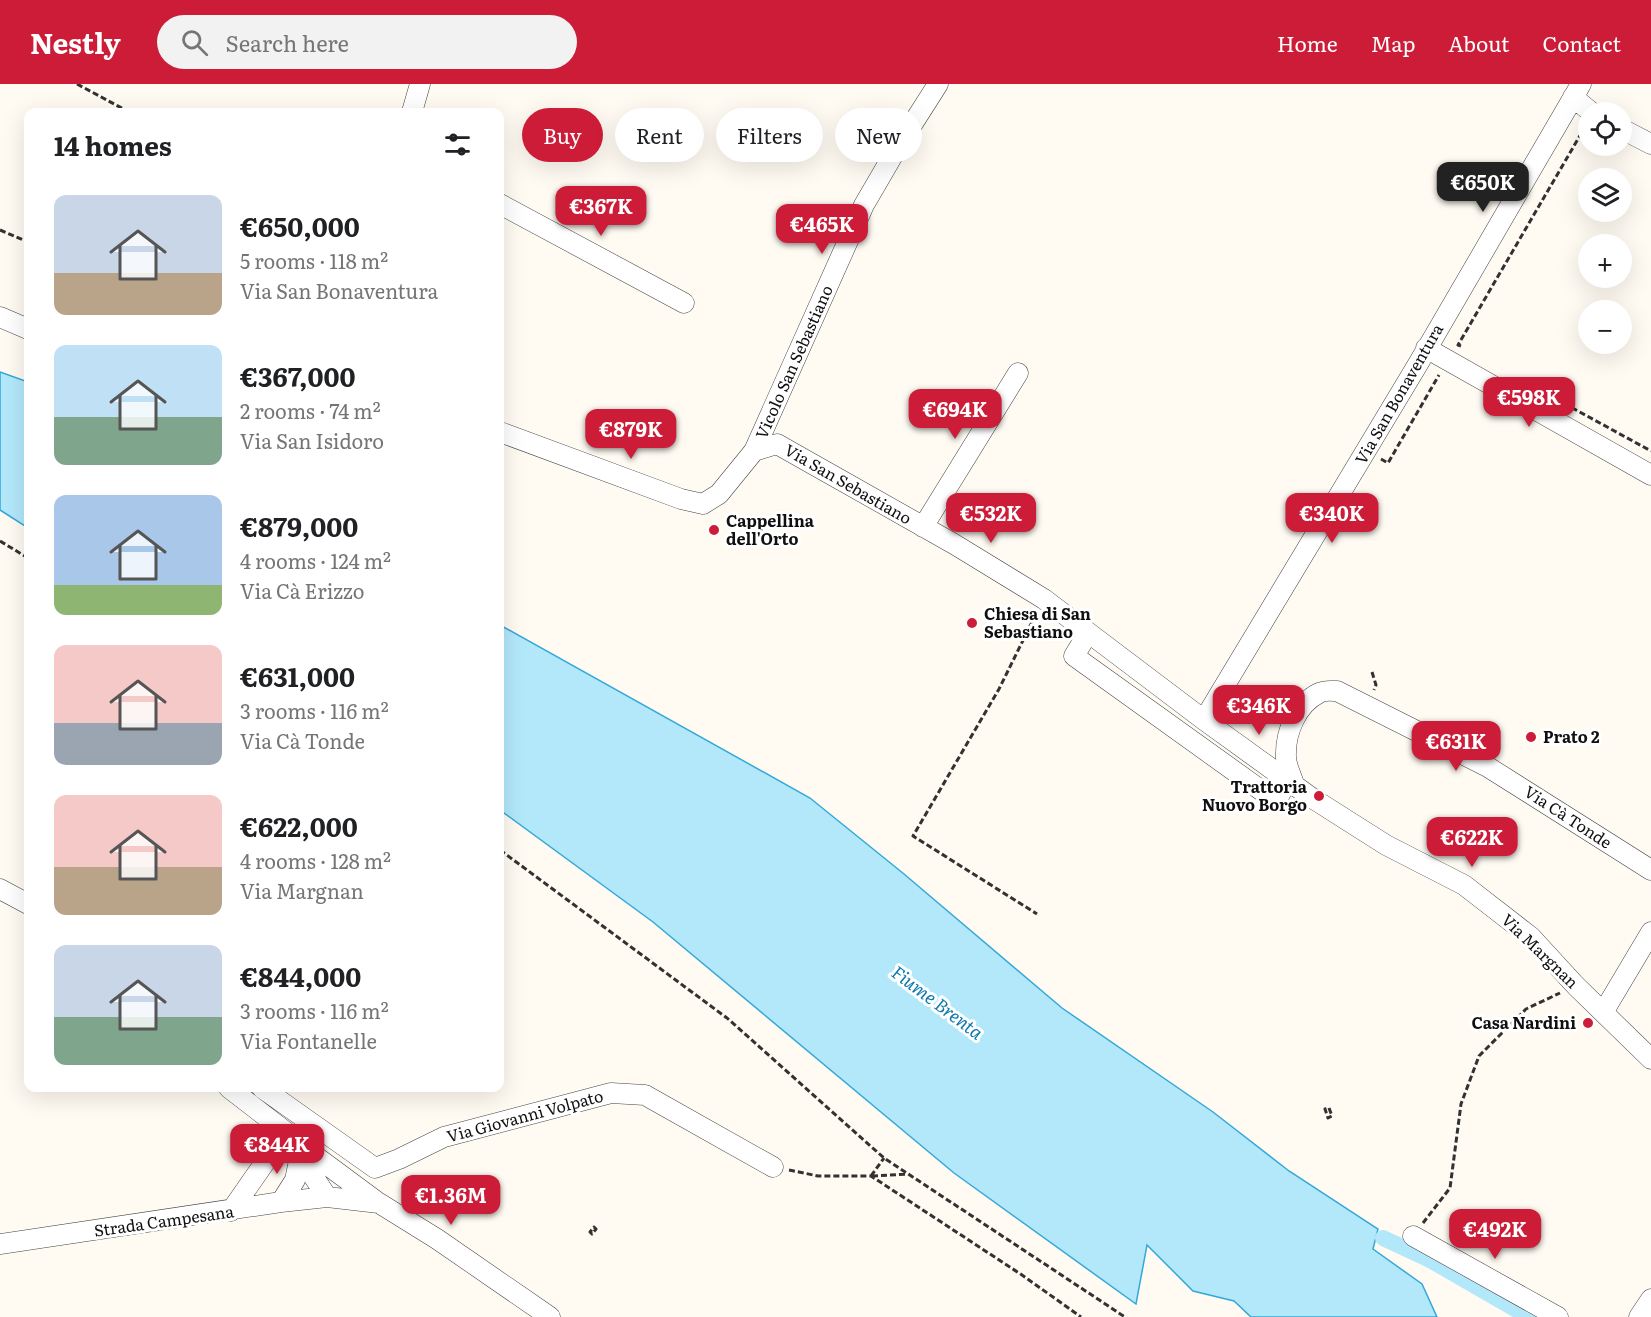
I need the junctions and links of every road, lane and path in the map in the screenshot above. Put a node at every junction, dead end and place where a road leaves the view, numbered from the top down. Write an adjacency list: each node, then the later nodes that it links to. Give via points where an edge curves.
1 (77, 84): 5 (path)
2 (420, 84): 6 (street)
3 (938, 84): 22 (street, Vicolo San Sebastiano, via 864,205)
4 (1577, 91): 16 (street, Via San Bonaventura)
5 (122, 108)
6 (413, 108)
7 (1632, 134): 9 (street)
8 (1578, 138): 17 (path, via 1458,345)
9 (1651, 144)
10 (504, 206): 13 (street)
11 (0, 230): 12 (path)
12 (24, 240)
13 (684, 303)
14 (0, 317): 15 (street)
15 (24, 327)
16 (1426, 348): 24 (street, Via San Bonaventura); 25 (street)
17 (1468, 350)
18 (1018, 373): 26 (street)
19 (1440, 373): 24 (path, via 1388,463)
20 (1547, 394): 23 (path)
21 (504, 433): 22 (street, Vicolo San Sebastiano, via 703,504 718,495)
22 (754, 451): 26 (street, Via San Sebastiano, via 777,444)
23 (1651, 451)
24 (1366, 452): 31 (street, Via San Bonaventura)
25 (1651, 475)
26 (923, 527): 29 (street, Via San Sebastiano)
27 (0, 541): 28 (path)
28 (24, 556)
29 (1044, 599): 30 (street, Via San Sebastiano); 37 (path, via 999,689 913,836)
30 (1088, 633): 31 (street, Via San Sebastiano); 32 (street, via 1074,656 1276,801)
31 (1204, 720): 32 (street, Via San Sebastiano)
32 (1291, 782): 34 (street, Via Cà Tonde, via 1286,757 1293,722 1303,705 1320,692 1337,691 1488,767); 39 (street, Via Margnan, via 1349,823 1472,891 1531,937)
33 (504, 853): 45 (path, via 727,1017)
34 (1651, 870)
35 (0, 889): 36 (street)
36 (24, 902)
37 (1037, 914)
38 (1651, 932): 40 (street)
39 (1576, 986): 40 (street, Via Margnan); 54 (path, via 1526,1009 1479,1056 1461,1104 1450,1188)
40 (1604, 1011): 41 (street, Via Margnan)
41 (1651, 1059)
42 (234, 1092): 44 (street)
43 (268, 1092): 46 (street, Via Giovanni Volpato, via 375,1168 444,1137 611,1093 645,1095)
44 (294, 1143): 48 (street); 50 (street); 51 (street, via 296,1180); 53 (street)
45 (884, 1158): 47 (path); 49 (path)
46 (773, 1167): 49 (path, via 818,1176)
47 (908, 1174): 49 (path); 59 (path)
48 (341, 1175): 50 (street, via 344,1188); 52 (street)
49 (871, 1176): 58 (path)
50 (334, 1198): 51 (street, Strada Campesana); 52 (street, Strada Campesana)
51 (282, 1202): 53 (street, Strada Campesana)
52 (380, 1203): 57 (street)
53 (231, 1211): 55 (street, Strada Campesana)
54 (1413, 1236): 60 (street)
55 (0, 1245)
56 (1651, 1299): 61 (street)
57 (550, 1317)
58 (1081, 1317)
59 (1125, 1317)
60 (1558, 1317)
61 (1639, 1317)

